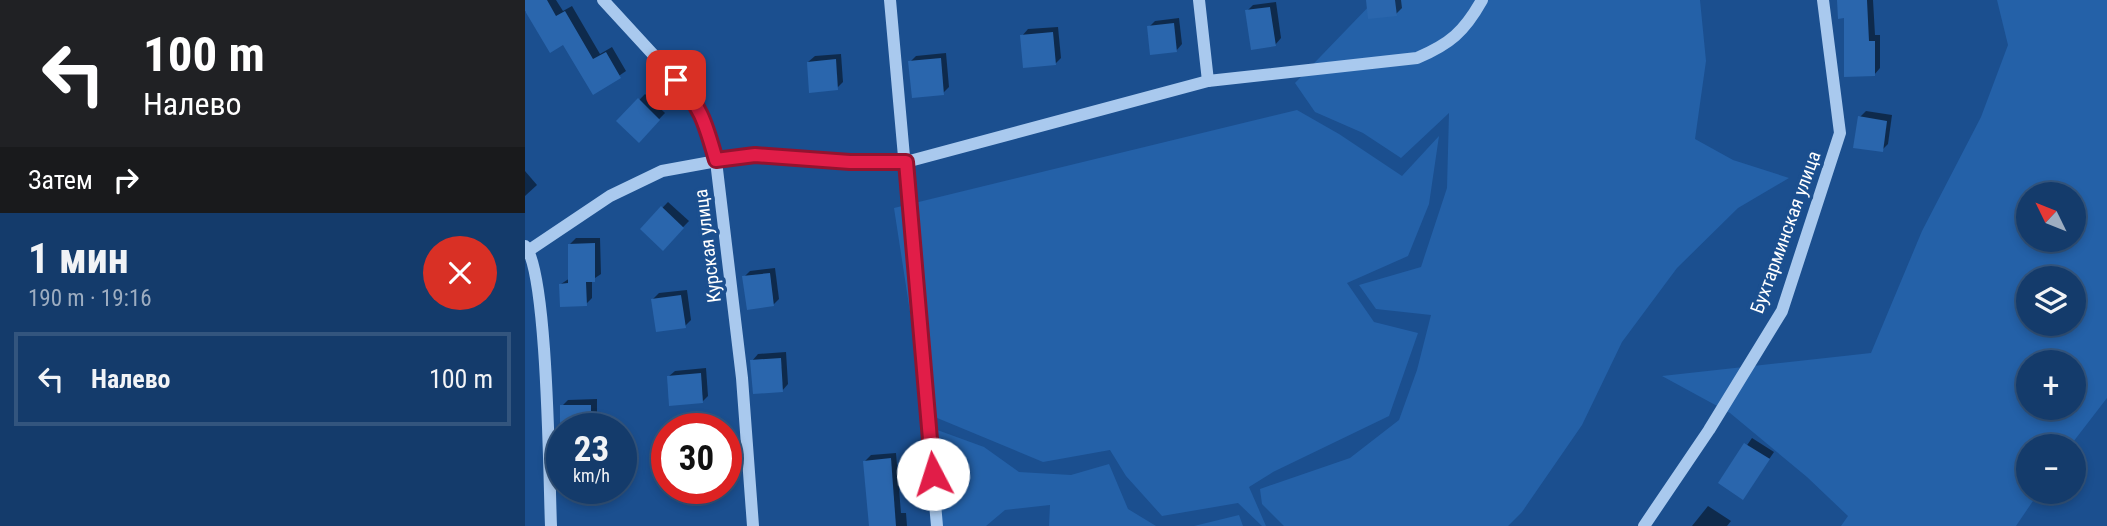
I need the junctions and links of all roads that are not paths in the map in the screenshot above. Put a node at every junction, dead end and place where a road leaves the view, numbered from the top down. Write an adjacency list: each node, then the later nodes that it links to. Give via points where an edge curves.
1 (603, 0): 7 (street, Курская улица, via 694,99)
2 (890, 0): 8 (street)
3 (1199, 0): 6 (street)
4 (1482, 0): 6 (street, via 1468,24 1441,47 1417,58)
5 (1823, 0): 13 (street, Бухтарминская улица, via 1840,133 1782,311)
6 (1208, 81): 8 (street)
7 (716, 160): 8 (street, via 755,155); 9 (street, via 662,172 610,196); 11 (street, Курская улица, via 742,378)
8 (906, 162): 12 (street)
9 (526, 250): 10 (street, via 535,276 544,345)
10 (551, 526)
11 (753, 526)
12 (937, 526)
13 (1644, 526)

